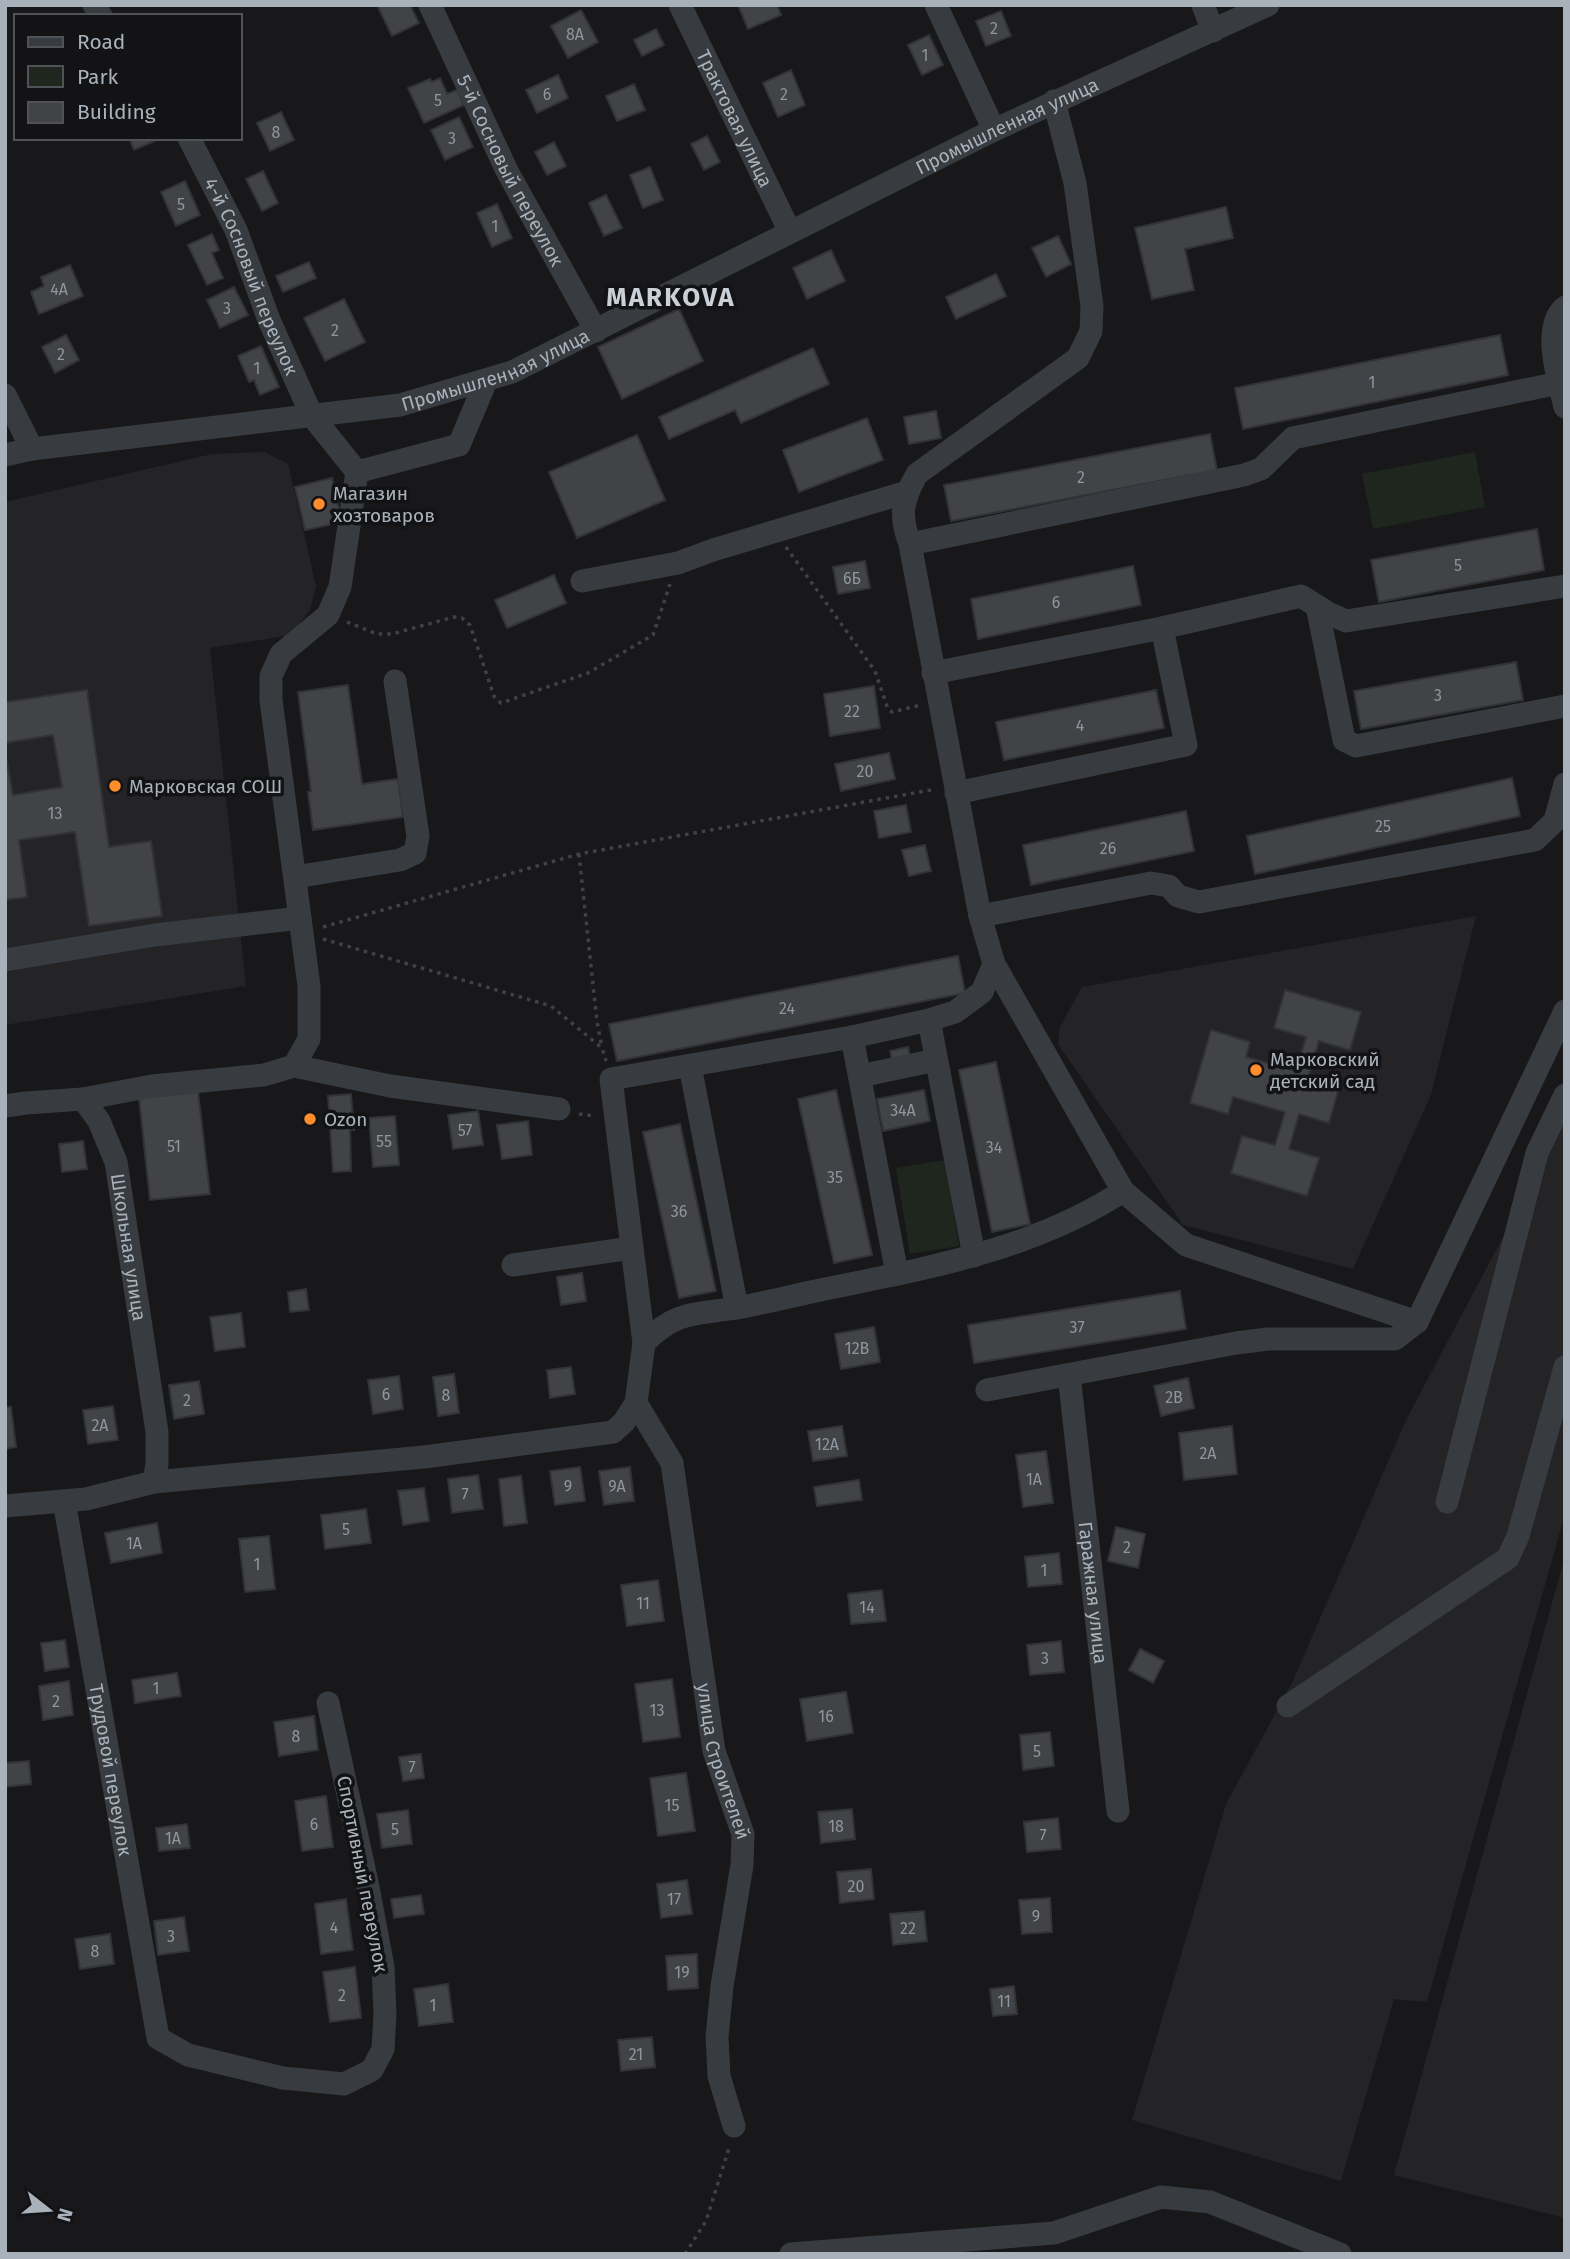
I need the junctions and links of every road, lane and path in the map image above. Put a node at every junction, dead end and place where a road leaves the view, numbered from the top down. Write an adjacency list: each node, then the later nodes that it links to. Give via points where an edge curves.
1 (430, 5): 12 (street, 5-й Сосновый переулок, via 507,171)
2 (680, 5): 10 (street, Трактовая улица)
3 (936, 5): 8 (street)
4 (1203, 5): 6 (street)
5 (1268, 5): 6 (street, Промышленная улица)
6 (1213, 32): 7 (street, Промышленная улица)
7 (1054, 102): 8 (street, Промышленная улица); 21 (street, via 1075,183 1093,306 1091,331 1078,358 917,474)
8 (994, 130): 10 (street, Промышленная улица)
9 (190, 140): 17 (street, 4-й Сосновый переулок, via 236,230)
10 (790, 232): 12 (street, Промышленная улица)
11 (1565, 307): 14 (street, via 1553,332)
12 (596, 331): 13 (street, Промышленная улица)
13 (485, 381): 17 (street, Промышленная улица, via 400,405); 20 (street, via 459,445)
14 (1559, 383): 16 (street); 23 (street, via 1293,438 1261,469 1244,475)
15 (5, 395): 18 (street)
16 (1565, 407)
17 (312, 416): 18 (street, Промышленная улица); 20 (street, 4-й Сосновый переулок)
18 (32, 449): 19 (street, Промышленная улица)
19 (5, 455)
20 (357, 472): 28 (street, via 340,587)
21 (907, 492): 22 (street); 23 (street, via 902,509)
22 (775, 531): 24 (street); 32 (path, via 875,671 888,709 892,712)
23 (910, 544): 30 (street)
24 (678, 563): 25 (street); 28 (path, via 653,635 588,673 501,703 495,699 470,625 462,618 377,634)
25 (582, 581)
26 (1565, 586): 27 (street, via 1346,621)
27 (1317, 606): 29 (street, via 1301,596); 33 (street, via 1343,740 1356,746)
28 (328, 615): 37 (street, via 281,654 271,676)
29 (1162, 628): 30 (street); 35 (street, via 1186,745)
30 (933, 673): 32 (street)
31 (395, 681): 37 (street, via 418,836 415,853 400,860)
32 (939, 701): 35 (street)
33 (1565, 706)
34 (1565, 784): 38 (street, via 1555,821 1535,840 1199,902 1178,896 1169,886 1151,883)
35 (956, 789): 36 (path); 38 (street)
36 (579, 854): 39 (path); 45 (path)
37 (295, 877): 39 (street)
38 (980, 916): 41 (street)
39 (301, 925): 40 (street, via 155,935); 45 (path, via 551,1006); 47 (street, via 309,986 309,1038)
40 (5, 960)
41 (994, 964): 43 (street, via 982,992 955,1012); 56 (street)
42 (1565, 1011): 62 (street)
43 (929, 1020): 44 (street); 46 (street)
44 (852, 1037): 48 (street); 49 (street)
45 (602, 1048): 50 (path)
46 (936, 1060): 49 (street); 58 (street)
47 (294, 1066): 52 (street, via 264,1075 152,1086); 54 (street, via 390,1086)
48 (690, 1066): 50 (street); 61 (street)
49 (860, 1076): 60 (street)
50 (611, 1079): 55 (street)
51 (1565, 1096): 70 (street, via 1537,1153)
52 (83, 1099): 53 (street); 68 (street, Школьная улица, via 99,1121 116,1162 157,1432)
53 (5, 1106)
54 (559, 1109): 55 (path, via 585,1116)
55 (616, 1116): 57 (street)
56 (1123, 1191): 58 (street, via 1093,1211); 62 (street, via 1186,1245)
57 (632, 1248): 59 (street); 63 (street)
58 (974, 1256): 60 (street)
59 (513, 1265)
60 (897, 1274): 61 (street)
61 (737, 1308): 63 (street, via 687,1314 660,1327)
62 (1417, 1322): 65 (street, via 1395,1339 1268,1339)
63 (644, 1343): 67 (street)
64 (1565, 1367): 73 (street, via 1508,1558)
65 (1069, 1375): 66 (street); 74 (street, Гаражная улица)
66 (987, 1390)
67 (636, 1404): 68 (street, via 613,1432 596,1436); 76 (street, улица Строителей, via 672,1463 714,1751 743,1834 717,2037 719,2076)
68 (154, 1482): 69 (street)
69 (64, 1501): 71 (street); 75 (street, Трудовой переулок)
70 (1447, 1502)
71 (5, 1506)
72 (328, 1703): 75 (street, Спортивный переулок, via 383,1966 383,2049 372,2070 344,2084 283,2078 188,2054)
73 (1288, 1706)
74 (1118, 1811)
75 (158, 2038)
76 (734, 2126): 77 (path, via 706,2221)
77 (685, 2254)
78 (791, 2254): 79 (street, via 1054,2233 1161,2197 1210,2202)
79 (1340, 2254)

